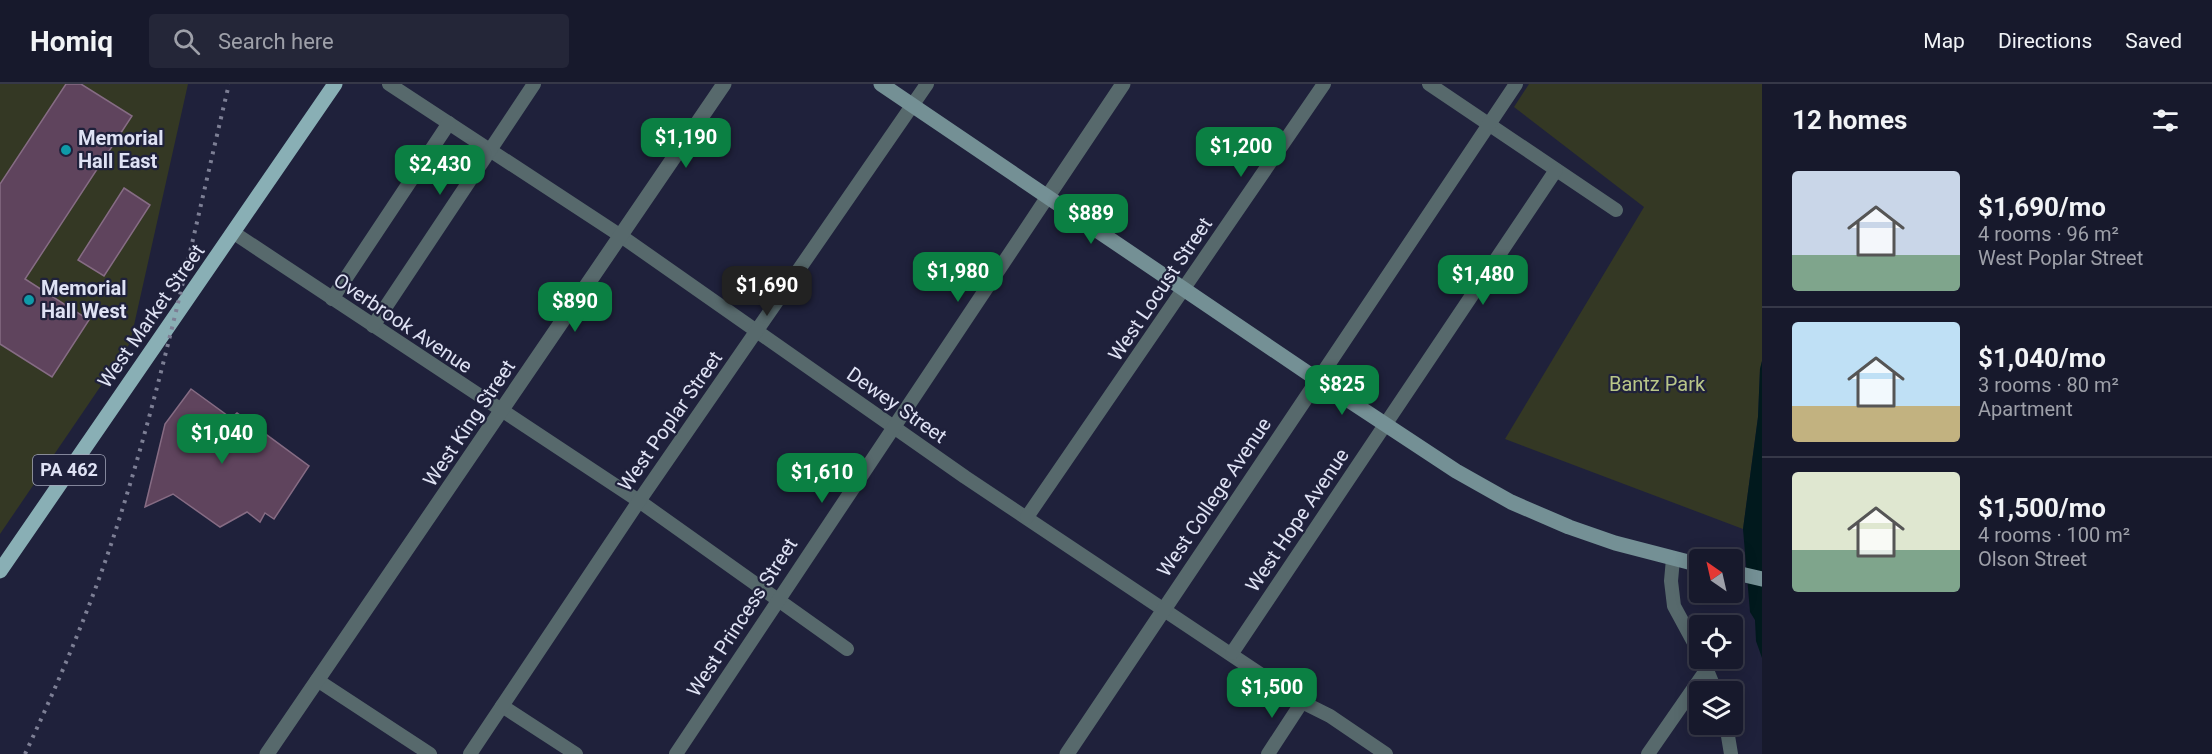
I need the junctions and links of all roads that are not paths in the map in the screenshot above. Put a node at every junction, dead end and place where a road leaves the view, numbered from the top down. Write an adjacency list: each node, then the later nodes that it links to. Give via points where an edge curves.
1 (335, 84): 18 (main road, West Market Street / PA 462)
2 (389, 84): 12 (street, Dewey Street)
3 (534, 84): 14 (street)
4 (724, 84): 19 (street, West King Street)
5 (881, 84): 11 (main road)
6 (927, 84): 11 (street, West Poplar Street)
7 (1123, 84): 16 (street, West Princess Street)
8 (1324, 84): 20 (street, West Locust Street)
9 (1429, 84): 13 (street)
10 (1516, 84): 13 (street, West College Avenue)
11 (912, 105): 16 (main road); 23 (street, West Poplar Street)
12 (449, 123): 14 (street, Dewey Street); 21 (street)
13 (1489, 124): 15 (street); 24 (street, West College Avenue)
14 (490, 150): 19 (street, Dewey Street); 22 (street)
15 (1556, 170): 17 (street); 26 (street, West Hope Avenue)
16 (1048, 196): 20 (main road); 27 (street, West Princess Street)
17 (1616, 210)
18 (234, 233): 21 (street, Overbrook Avenue); 32 (main road, West Market Street / PA 462)
19 (621, 236): 23 (street, Dewey Street); 25 (street, West King Street)
20 (1183, 289): 24 (main road); 29 (street, West Locust Street)
21 (332, 298): 22 (street, Overbrook Avenue)
22 (373, 326): 25 (street, Overbrook Avenue)
23 (757, 330): 27 (street, Dewey Street); 28 (street, West Poplar Street)
24 (1318, 380): 26 (main road); 36 (street, West College Avenue)
25 (502, 412): 28 (street, Overbrook Avenue); 41 (street, West King Street)
26 (1384, 424): 30 (main road, via 1511,502 1569,527); 39 (street, West Hope Avenue)
27 (893, 426): 29 (street, Dewey Street); 35 (street, West Princess Street)
28 (639, 501): 35 (street, Overbrook Avenue); 43 (street, West Poplar Street)
29 (1027, 517): 36 (street, Dewey Street)
30 (1673, 559): 31 (main road); 37 (street, via 1674,606)
31 (1689, 563)
32 (0, 571)
33 (1743, 575): 34 (main road)
34 (1762, 579)
35 (778, 600): 38 (street, Overbrook Avenue); 49 (street, West Princess Street)
36 (1163, 609): 39 (street, Dewey Street); 50 (street, West College Avenue)
37 (1689, 634)
38 (847, 648)
39 (1232, 653): 42 (street, Dewey Street)
40 (1702, 669): 53 (street)
41 (317, 680): 45 (street, West King Street); 46 (street)
42 (1302, 702): 51 (street); 52 (street, Dewey Street)
43 (502, 706): 47 (street, West Poplar Street); 48 (street)
44 (1728, 735): 54 (street)
45 (267, 754)
46 (430, 754)
47 (470, 754)
48 (576, 754)
49 (676, 754)
50 (1066, 754)
51 (1268, 754)
52 (1386, 754)
53 (1648, 754)
54 (1731, 754)

